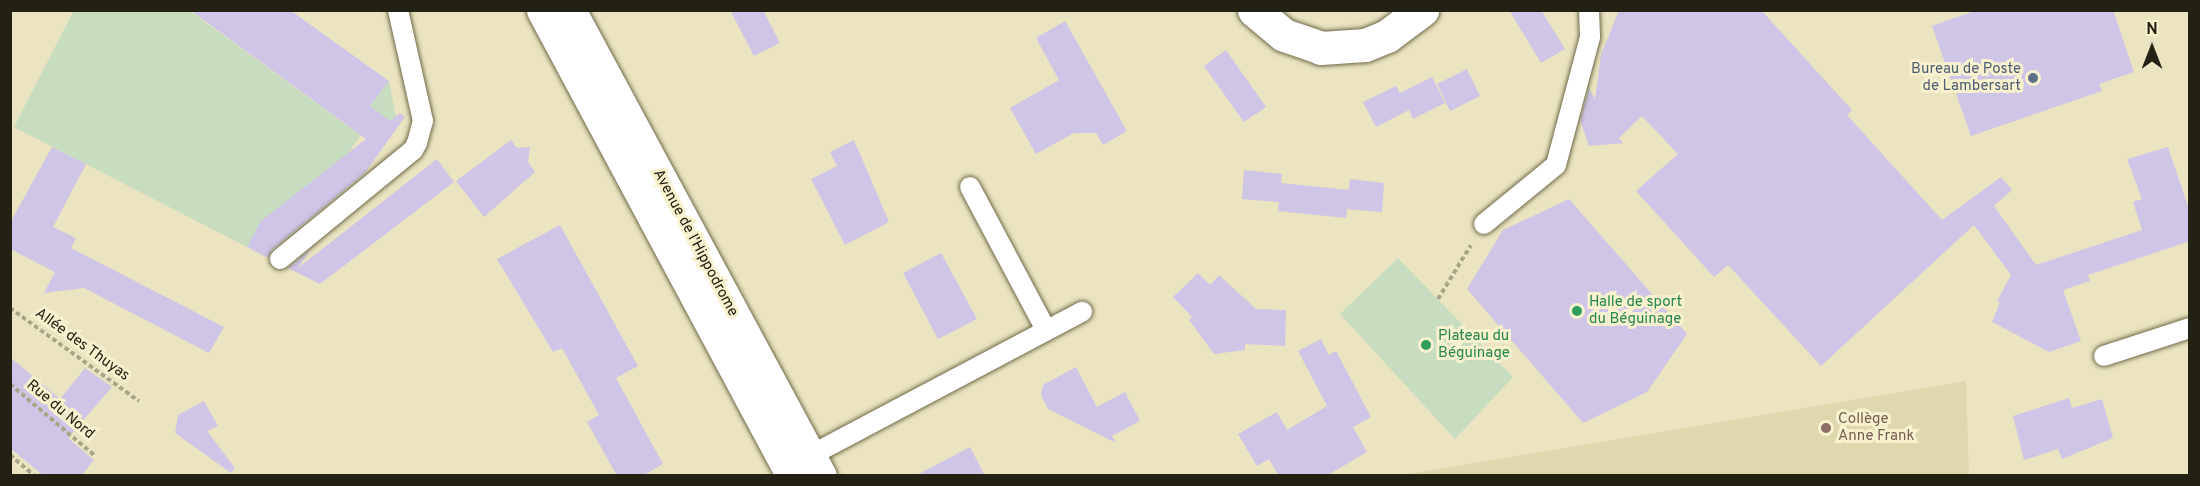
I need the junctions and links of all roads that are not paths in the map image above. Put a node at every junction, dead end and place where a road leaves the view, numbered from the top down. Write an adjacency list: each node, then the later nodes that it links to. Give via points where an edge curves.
1 (398, 10): 9 (lane, via 423,121 417,143)
2 (543, 10): 14 (main road, Avenue de l'Hippodrome)
3 (569, 10): 14 (main road, Avenue de l'Hippodrome)
4 (1254, 10): 5 (main road, via 1284,35 1321,48 1365,45 1387,36)
5 (1422, 10)
6 (1589, 10): 8 (lane, via 1590,37 1556,165)
7 (970, 187): 12 (lane)
8 (1484, 224)
9 (280, 259)
10 (1082, 312): 12 (lane)
11 (2190, 328): 13 (lane)
12 (1046, 330): 14 (lane)
13 (2104, 356)
14 (803, 469)

